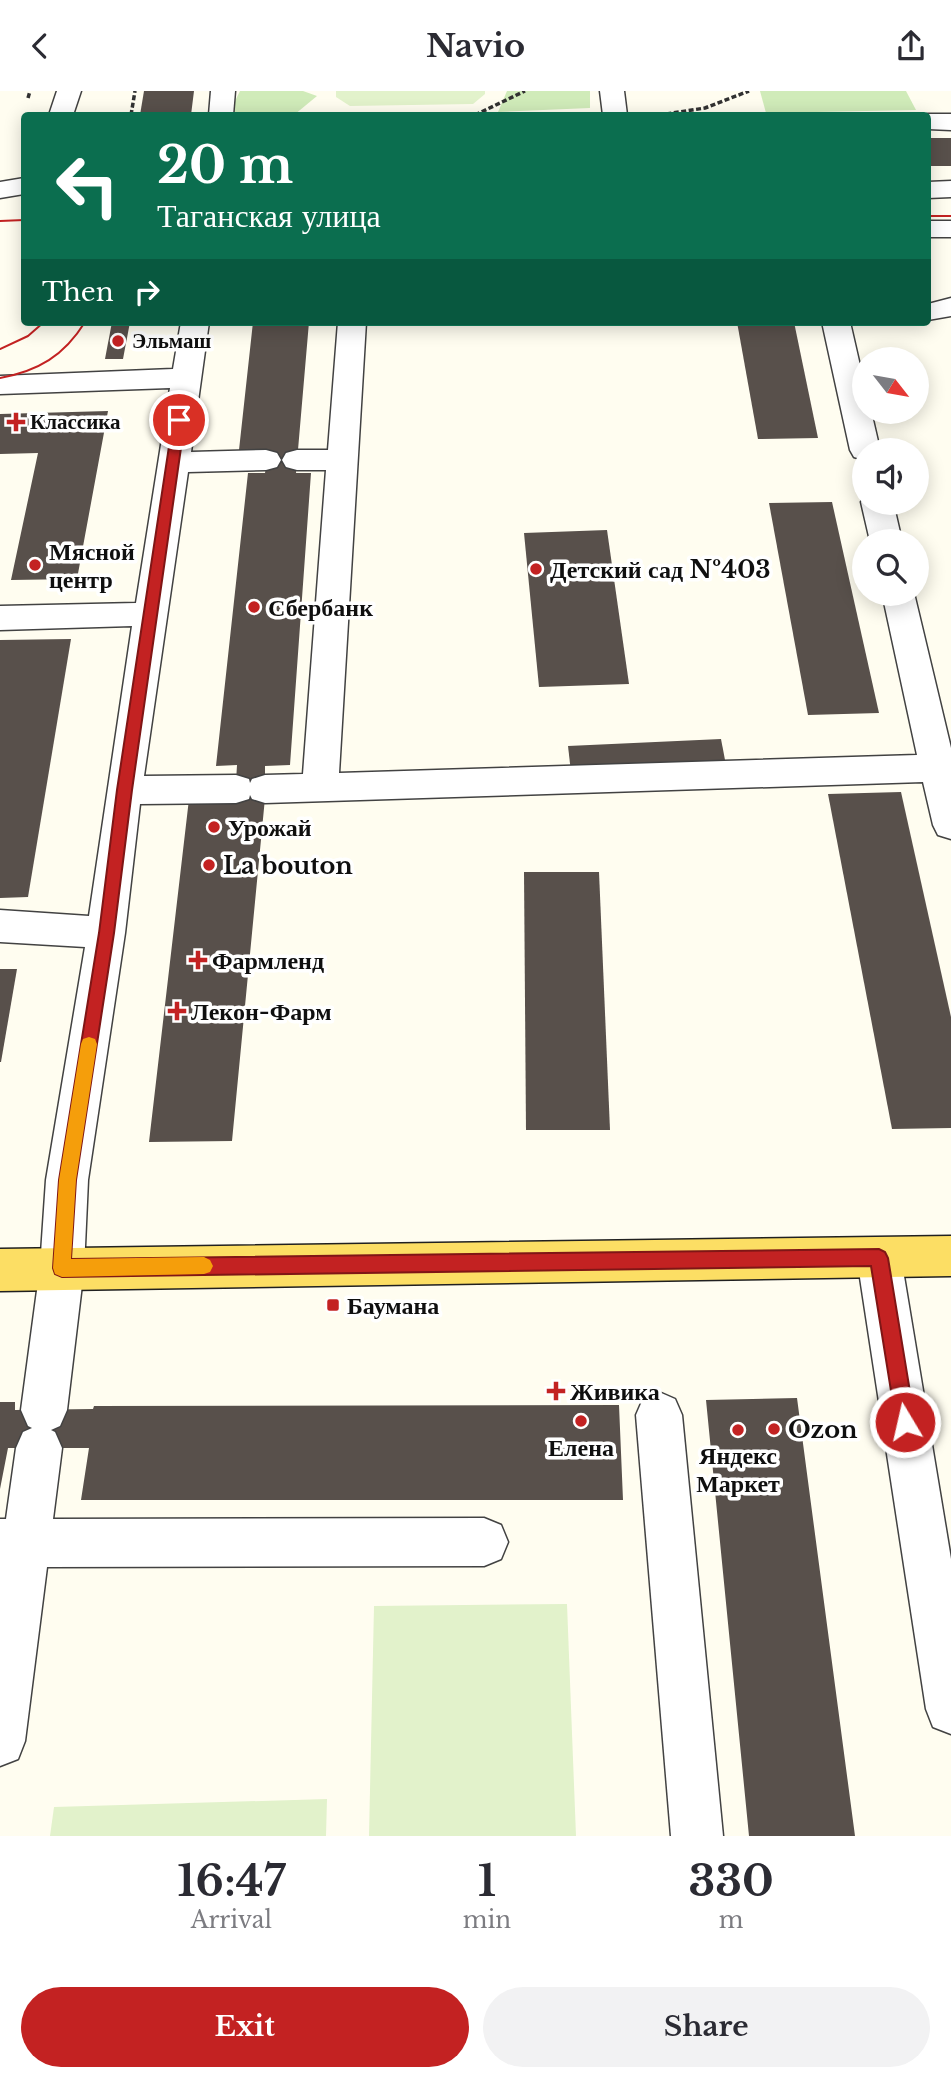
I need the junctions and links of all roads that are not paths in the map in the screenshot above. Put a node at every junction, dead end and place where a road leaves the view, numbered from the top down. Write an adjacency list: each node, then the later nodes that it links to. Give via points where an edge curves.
1 (69, 91): 4 (street)
2 (223, 91): 5 (street)
3 (612, 91): 6 (street)
4 (62, 112)
5 (222, 112)
6 (615, 112)
7 (931, 122): 8 (street)
8 (951, 122)
9 (21, 187): 11 (street)
10 (951, 189): 12 (street)
11 (0, 190)
12 (931, 190)
13 (931, 229): 14 (street)
14 (951, 229)
15 (951, 307): 16 (street)
16 (931, 311)
17 (194, 326): 20 (street)
18 (352, 326): 25 (street)
19 (837, 326): 22 (street)
20 (185, 378): 21 (street); 26 (street)
21 (0, 385)
22 (862, 438)
23 (267, 460): 26 (street)
24 (297, 460): 25 (street)
25 (342, 460): 31 (street)
26 (173, 462): 28 (street)
27 (901, 606): 30 (street)
28 (152, 614): 29 (street); 32 (street)
29 (0, 618)
30 (938, 768): 31 (street); 33 (street)
31 (320, 787): 32 (street)
32 (124, 790): 35 (street)
33 (951, 825)
34 (0, 926): 35 (street)
35 (106, 933): 38 (street, via 68,1180)
36 (951, 1255): 37 (main road)
37 (879, 1258): 38 (main road); 43 (street)
38 (62, 1268): 39 (main road); 42 (street, via 41,1429)
39 (0, 1270)
40 (659, 1415): 45 (street)
41 (484, 1542): 42 (street)
42 (14, 1543): 44 (street)
43 (951, 1709)
44 (0, 1741)
45 (697, 1836)

